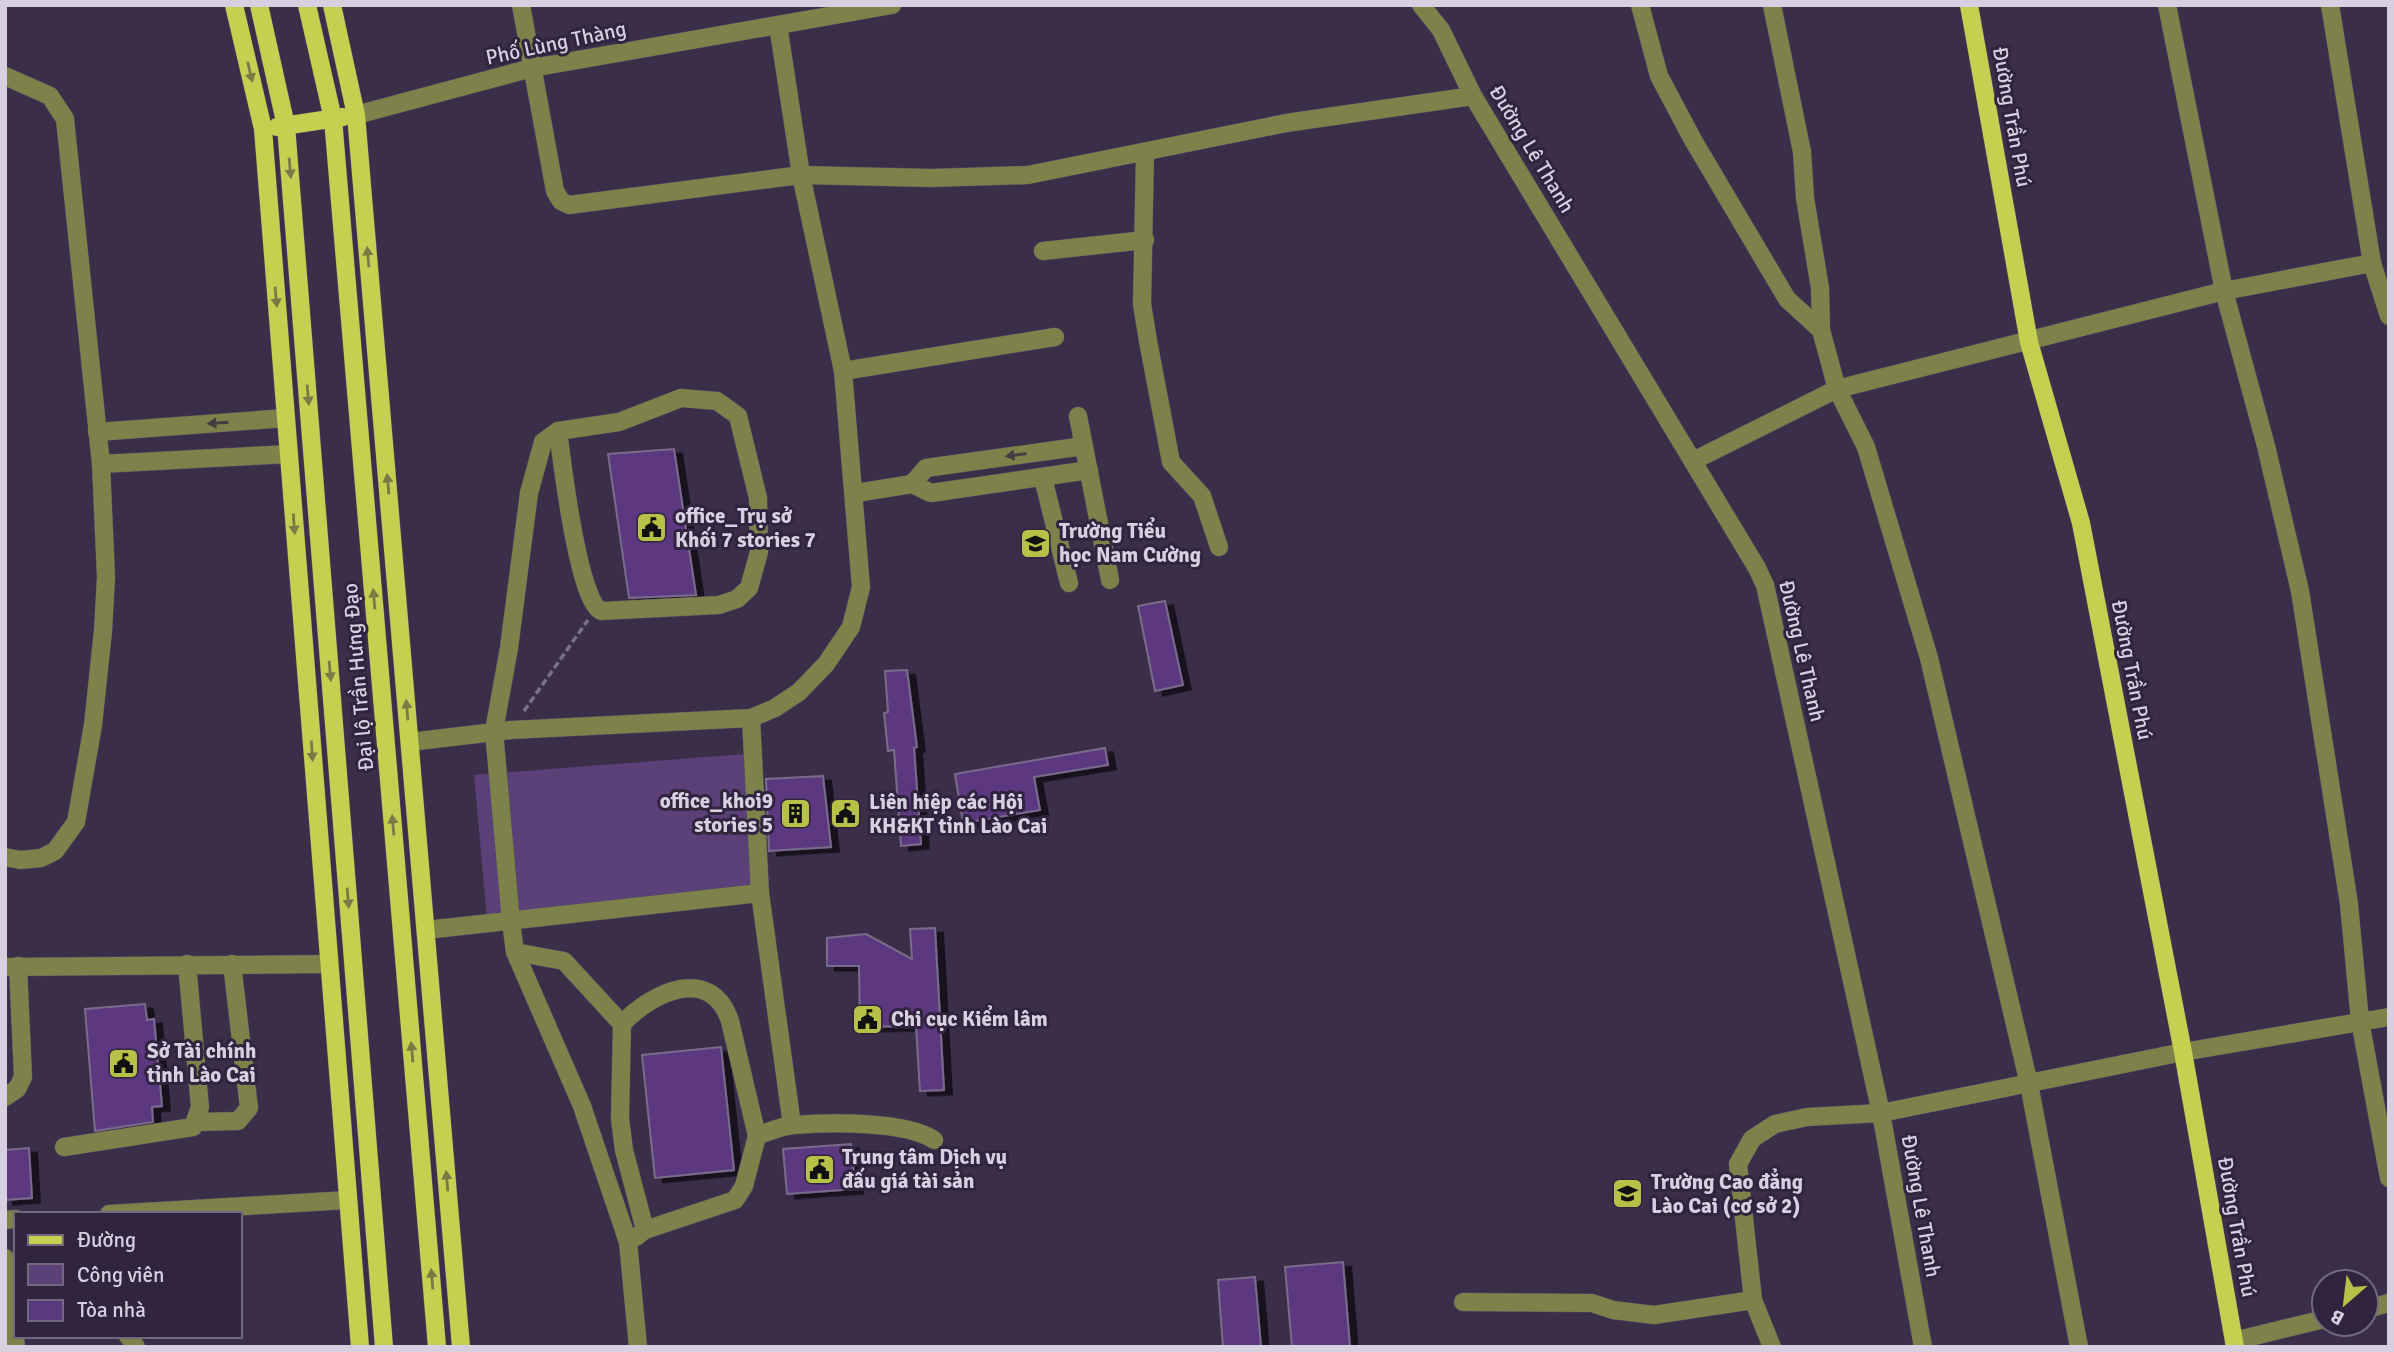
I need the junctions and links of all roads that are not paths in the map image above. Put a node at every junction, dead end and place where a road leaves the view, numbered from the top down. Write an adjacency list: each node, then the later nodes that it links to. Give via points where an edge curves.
1 (234, 5): 20 (main road, one-way to 20)
2 (259, 5): 19 (main road, Đại lộ Trần Hưng Đạo)
3 (307, 5): 18 (main road, Đại lộ Trần Hưng Đạo)
4 (331, 5): 17 (main road)
5 (521, 5): 14 (street)
6 (892, 5): 13 (street, Phố Lùng Thàng)
7 (1421, 5): 16 (street, Đường Lê Thanh, via 1441,30)
8 (1640, 5): 28 (street, via 1658,76 1682,121 1787,299)
9 (1772, 5): 28 (street, via 1802,152)
10 (1969, 5): 30 (main road, Đường Trần Phú)
11 (2167, 5): 26 (street)
12 (2330, 5): 25 (street)
13 (778, 25): 14 (street, Phố Lùng Thàng); 22 (street)
14 (532, 68): 17 (street, Phố Lùng Thàng); 22 (street, via 555,191 569,205)
15 (5, 76): 36 (street, via 50,96 65,119)
16 (1473, 96): 21 (street, via 1286,123); 39 (street, Đường Lê Thanh)
17 (356, 115): 18 (main road); 50 (main road, one-way to 17)
18 (333, 119): 19 (main road); 85 (main road, Đại lộ Trần Hưng Đạo, one-way to 18)
19 (286, 126): 20 (main road); 84 (main road, Đại lộ Trần Hưng Đạo, one-way to 84)
20 (263, 129): 34 (main road, one-way to 34)
21 (1145, 153): 22 (street, via 1028,175); 23 (street)
22 (801, 175): 31 (street)
23 (1145, 240): 24 (street); 45 (street, via 1142,304 1171,462 1202,496)
24 (1043, 251)
25 (2372, 263): 26 (street); 27 (street)
26 (2224, 291): 30 (street); 61 (street, via 2300,591 2349,904)
27 (2389, 316)
28 (1821, 330): 32 (street)
29 (1055, 337): 31 (street)
30 (2029, 342): 32 (street); 63 (main road, Đường Trần Phú, via 2081,523)
31 (844, 371): 44 (street)
32 (1837, 389): 39 (street); 64 (street, via 1866,447 1929,658)
33 (1078, 416): 37 (street)
34 (286, 418): 36 (street, one-way to 36); 38 (main road)
35 (558, 431): 35 (street, via 619,422 681,398 718,401 738,416 760,524 757,563 749,588 737,599 719,605 596,608 573,535); 49 (street, via 543,442 529,493)
36 (97, 432): 40 (street)
37 (1084, 446): 41 (street); 43 (street, one-way to 43, via 926,468)
38 (289, 454): 40 (street); 58 (main road, one-way to 58)
39 (1693, 461): 66 (street, Đường Lê Thanh, via 1757,568 1771,604)
40 (101, 464): 51 (street, via 106,577 103,631 76,822 55,851 41,858)
41 (1089, 470): 42 (street); 46 (street)
42 (1043, 478): 43 (street, via 931,493); 47 (street)
43 (912, 484): 44 (street)
44 (856, 493): 48 (street, via 861,587 851,627 826,664 799,692)
45 (1219, 547)
46 (1110, 580)
47 (1069, 583)
48 (751, 718): 49 (street); 52 (street)
49 (503, 731): 50 (street); 53 (street)
50 (410, 742): 54 (main road)
51 (5, 857)
52 (760, 893): 53 (street); 68 (street)
53 (510, 922): 54 (street); 55 (street)
54 (426, 930): 86 (main road, one-way to 54)
55 (515, 952): 62 (street, via 564,961); 76 (street, via 582,1106)
56 (187, 964): 57 (street); 59 (street); 67 (street, via 200,1107)
57 (232, 964): 58 (street); 67 (street, via 249,1108 238,1121)
58 (329, 964): 73 (main road)
59 (12, 967): 65 (street, via 23,1077 17,1089)
60 (2389, 1017): 61 (street)
61 (2360, 1021): 63 (street); 72 (street)
62 (622, 1024): 69 (street, via 635,1010 671,992 704,990 718,996 730,1021); 75 (street, via 620,1119)
63 (2183, 1052): 64 (street); 82 (main road, Đường Trần Phú)
64 (2029, 1084): 66 (street); 90 (street)
65 (5, 1097)
66 (1881, 1113): 78 (street, via 1807,1117 1775,1124 1744,1150 1738,1164 1738,1188); 89 (street, Đường Lê Thanh)
67 (196, 1122): 71 (street, via 186,1130)
68 (792, 1125): 69 (street); 70 (street, via 902,1126)
69 (757, 1136): 75 (street, via 744,1186 735,1200)
70 (934, 1140)
71 (64, 1147)
72 (2389, 1178)
73 (348, 1200): 74 (street); 83 (main road)
74 (143, 1212)
75 (645, 1230): 76 (street)
76 (628, 1242): 87 (street)
77 (5, 1258): 81 (street)
78 (1753, 1300): 79 (street, via 1654,1315 1612,1311 1591,1303); 88 (street)
79 (1463, 1302)
80 (2310, 1323): 82 (street)
81 (14, 1331)
82 (2234, 1344)
83 (360, 1347)
84 (384, 1347)
85 (438, 1347)
86 (461, 1347)
87 (638, 1347)
88 (1772, 1347)
89 (1923, 1347)
90 (2079, 1347)

